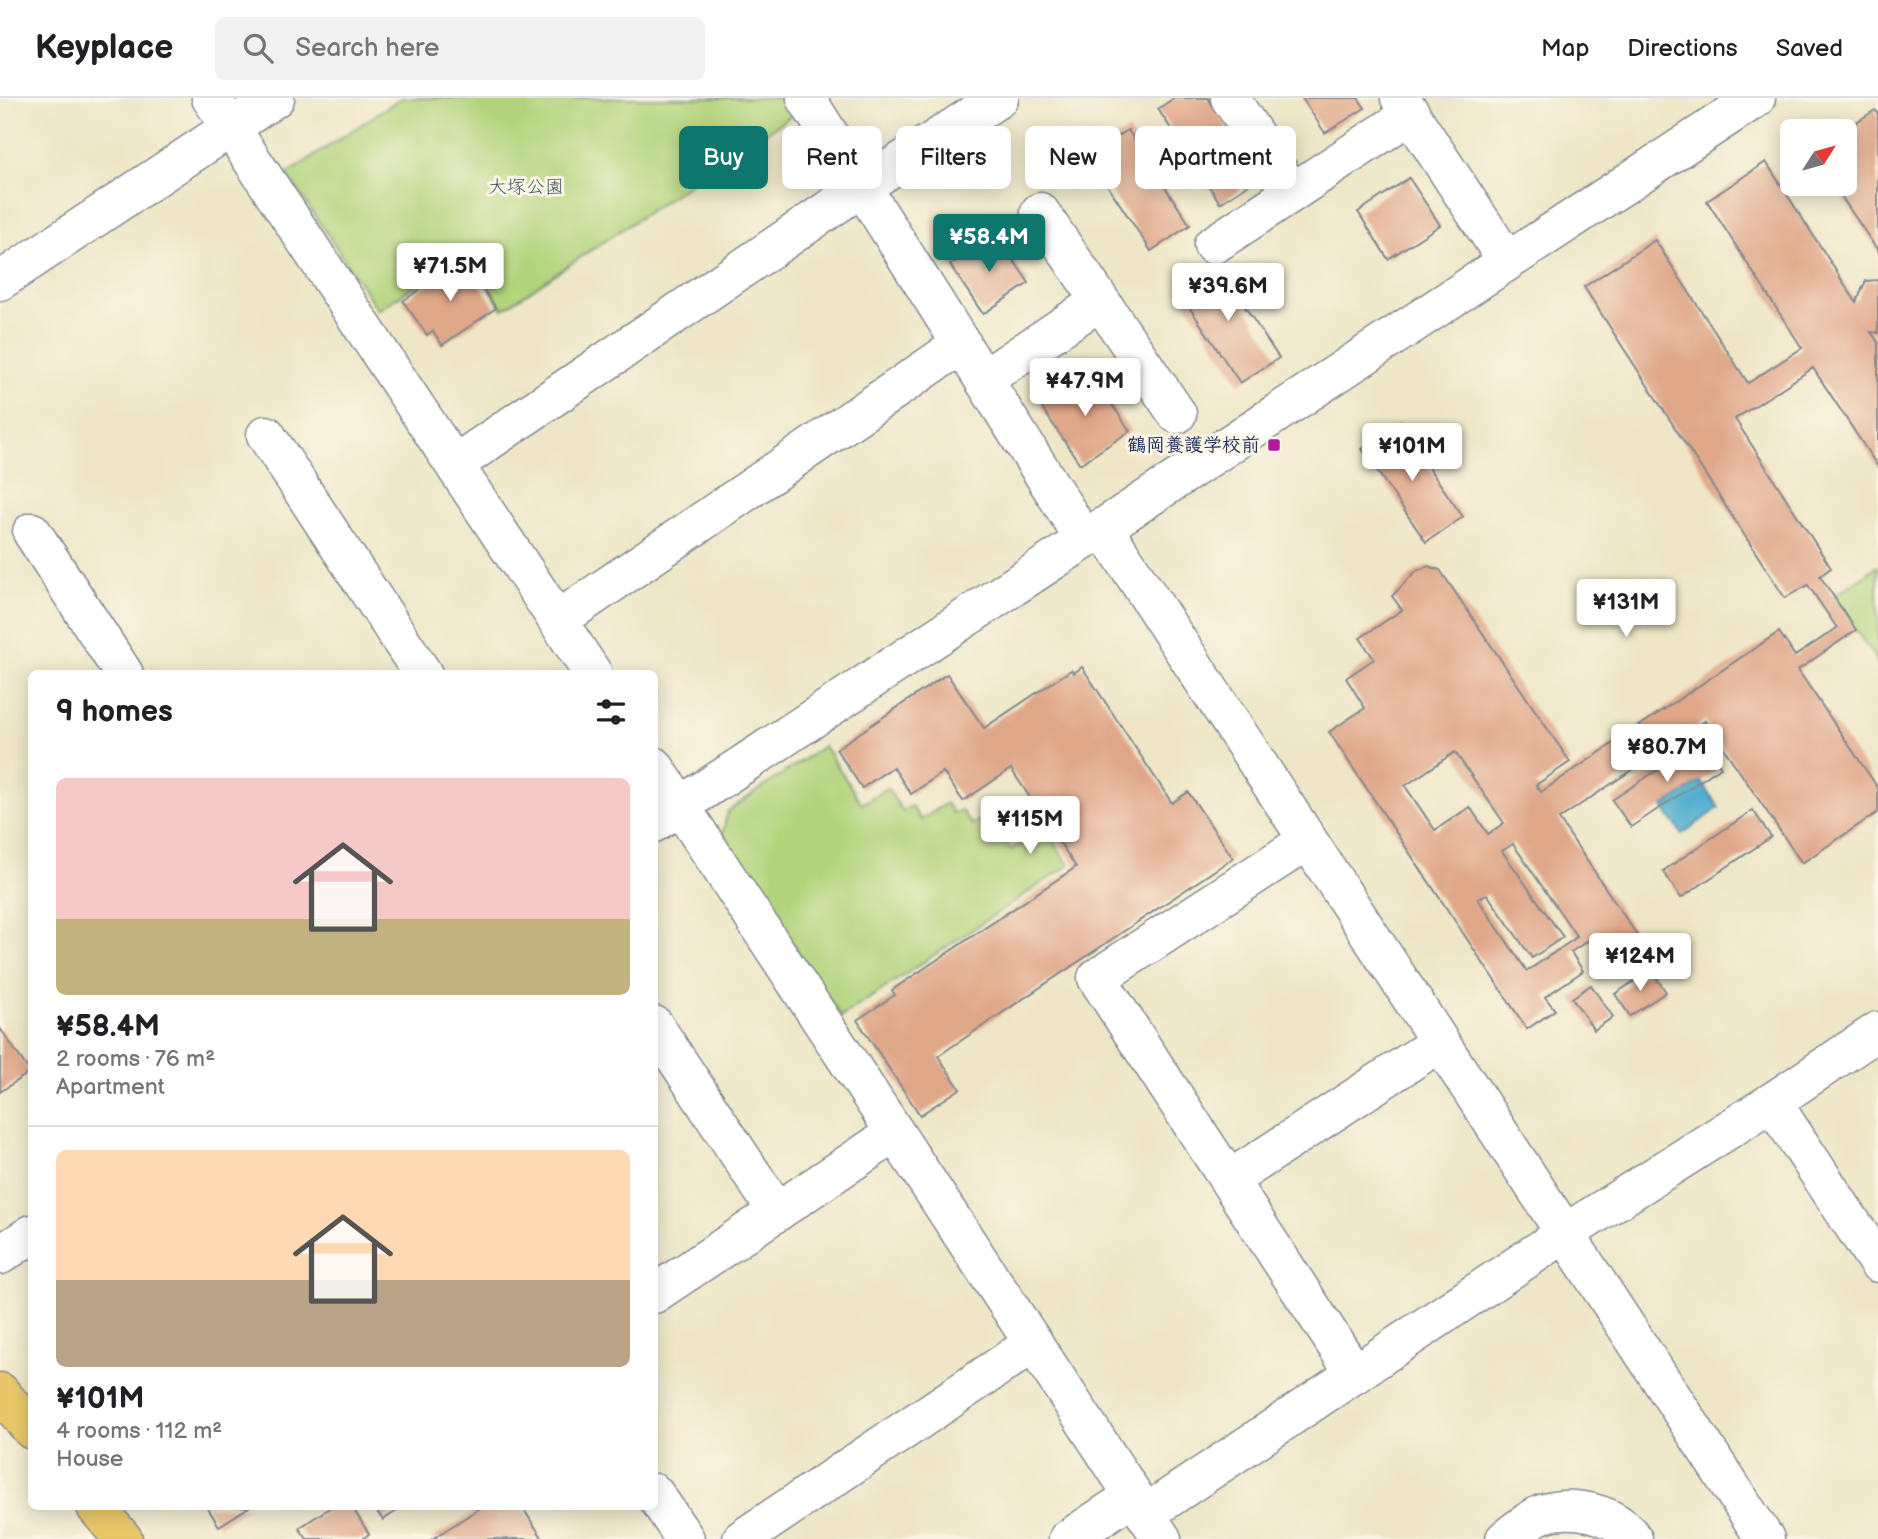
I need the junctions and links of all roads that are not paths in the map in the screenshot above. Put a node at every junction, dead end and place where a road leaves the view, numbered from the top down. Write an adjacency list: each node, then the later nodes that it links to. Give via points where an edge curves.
1 (275, 98): 7 (street)
2 (806, 98): 8 (street)
3 (999, 98): 9 (street)
4 (1230, 98): 12 (street)
5 (1756, 98): 15 (street)
6 (1405, 106): 12 (street); 15 (street)
7 (221, 113): 16 (street); 22 (street)
8 (824, 126)
9 (882, 174)
10 (859, 189): 22 (street)
11 (863, 189): 18 (street)
12 (1292, 192): 14 (street)
13 (1040, 212): 17 (street)
14 (1213, 246)
15 (1507, 261): 24 (street)
16 (0, 281)
17 (1100, 301): 19 (street); 20 (street)
18 (962, 344): 19 (street); 25 (street)
19 (984, 379): 24 (street)
20 (1177, 414)
21 (266, 435): 27 (street)
22 (455, 464): 25 (street)
23 (32, 532): 26 (street)
24 (1094, 533): 30 (street); 31 (street)
25 (558, 620): 28 (street)
26 (121, 670)
27 (420, 670)
28 (590, 670)
29 (658, 780): 30 (street)
30 (668, 814): 36 (street)
31 (1307, 841): 34 (street); 37 (street, via 1097,978)
32 (658, 1031): 38 (street)
33 (1878, 1031): 35 (street)
34 (1439, 1043): 37 (street); 39 (street)
35 (1772, 1102): 39 (street); 42 (street)
36 (895, 1133): 38 (street); 44 (street)
37 (1229, 1181): 45 (street)
38 (777, 1212): 43 (street)
39 (1564, 1234): 45 (street); 57 (street)
40 (28, 1237): 41 (street)
41 (0, 1255)
42 (1878, 1264)
43 (658, 1291)
44 (1034, 1343): 50 (street); 53 (street)
45 (1355, 1374): 50 (street)
46 (0, 1392): 47 (main road)
47 (28, 1425)
48 (658, 1499): 52 (street)
49 (99, 1510): 51 (main road)
50 (1146, 1516): 54 (street)
51 (123, 1539)
52 (685, 1539)
53 (742, 1539)
54 (1069, 1539)
55 (1505, 1539): 56 (street, via 1541,1514 1583,1511 1612,1521)
56 (1633, 1539)
57 (1765, 1539)

